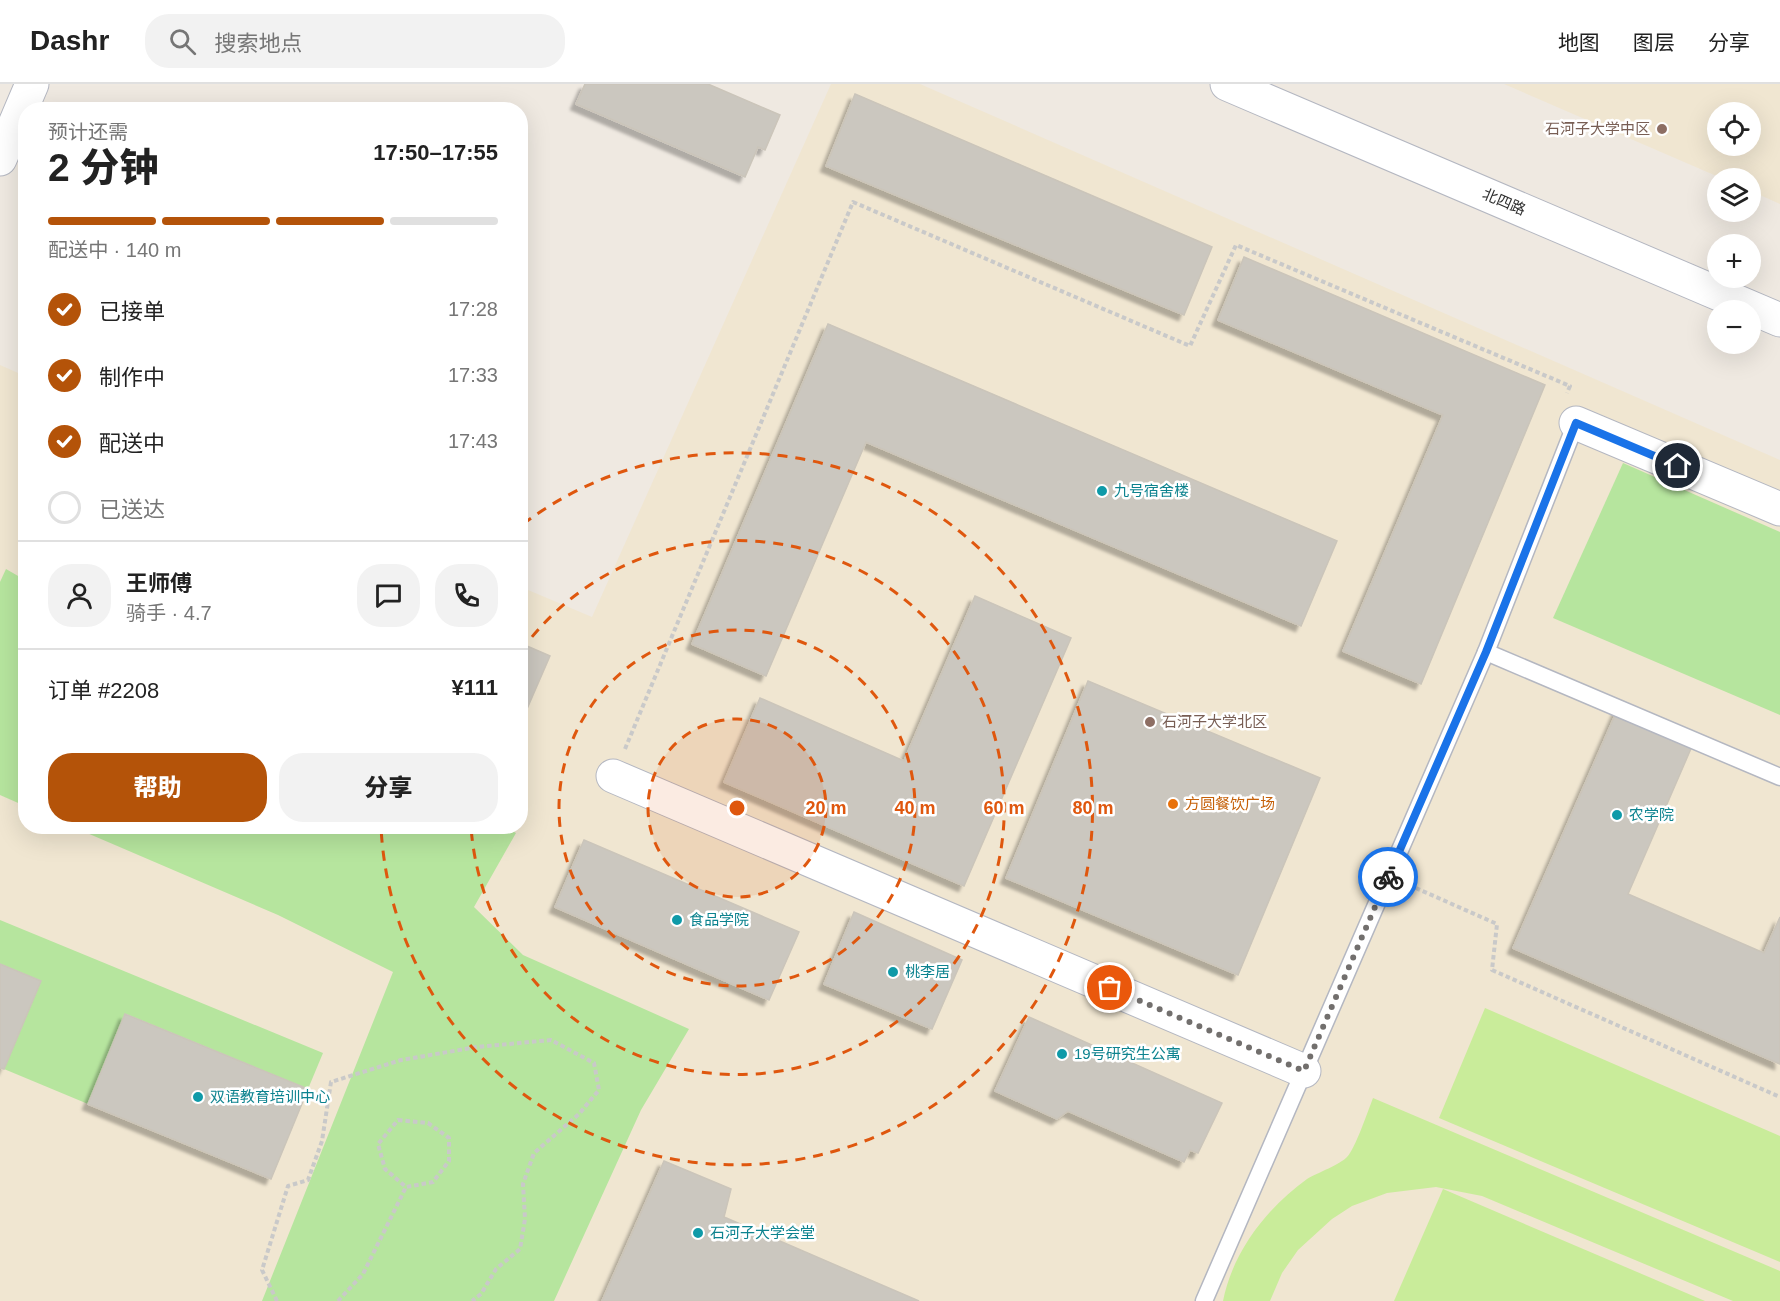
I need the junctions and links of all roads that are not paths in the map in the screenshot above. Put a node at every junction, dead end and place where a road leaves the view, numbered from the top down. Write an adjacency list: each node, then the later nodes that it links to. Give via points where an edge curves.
1 (32, 84): 3 (street)
2 (1227, 84): 6 (street, 北四路)
3 (24, 102)
4 (18, 117): 5 (street)
5 (0, 159)
6 (1780, 320)
7 (1576, 423): 8 (street); 9 (lane)
8 (1780, 509)
9 (1486, 652): 11 (lane); 12 (lane)
10 (613, 776): 12 (street)
11 (1780, 777)
12 (1304, 1071): 13 (lane)
13 (1204, 1301)

